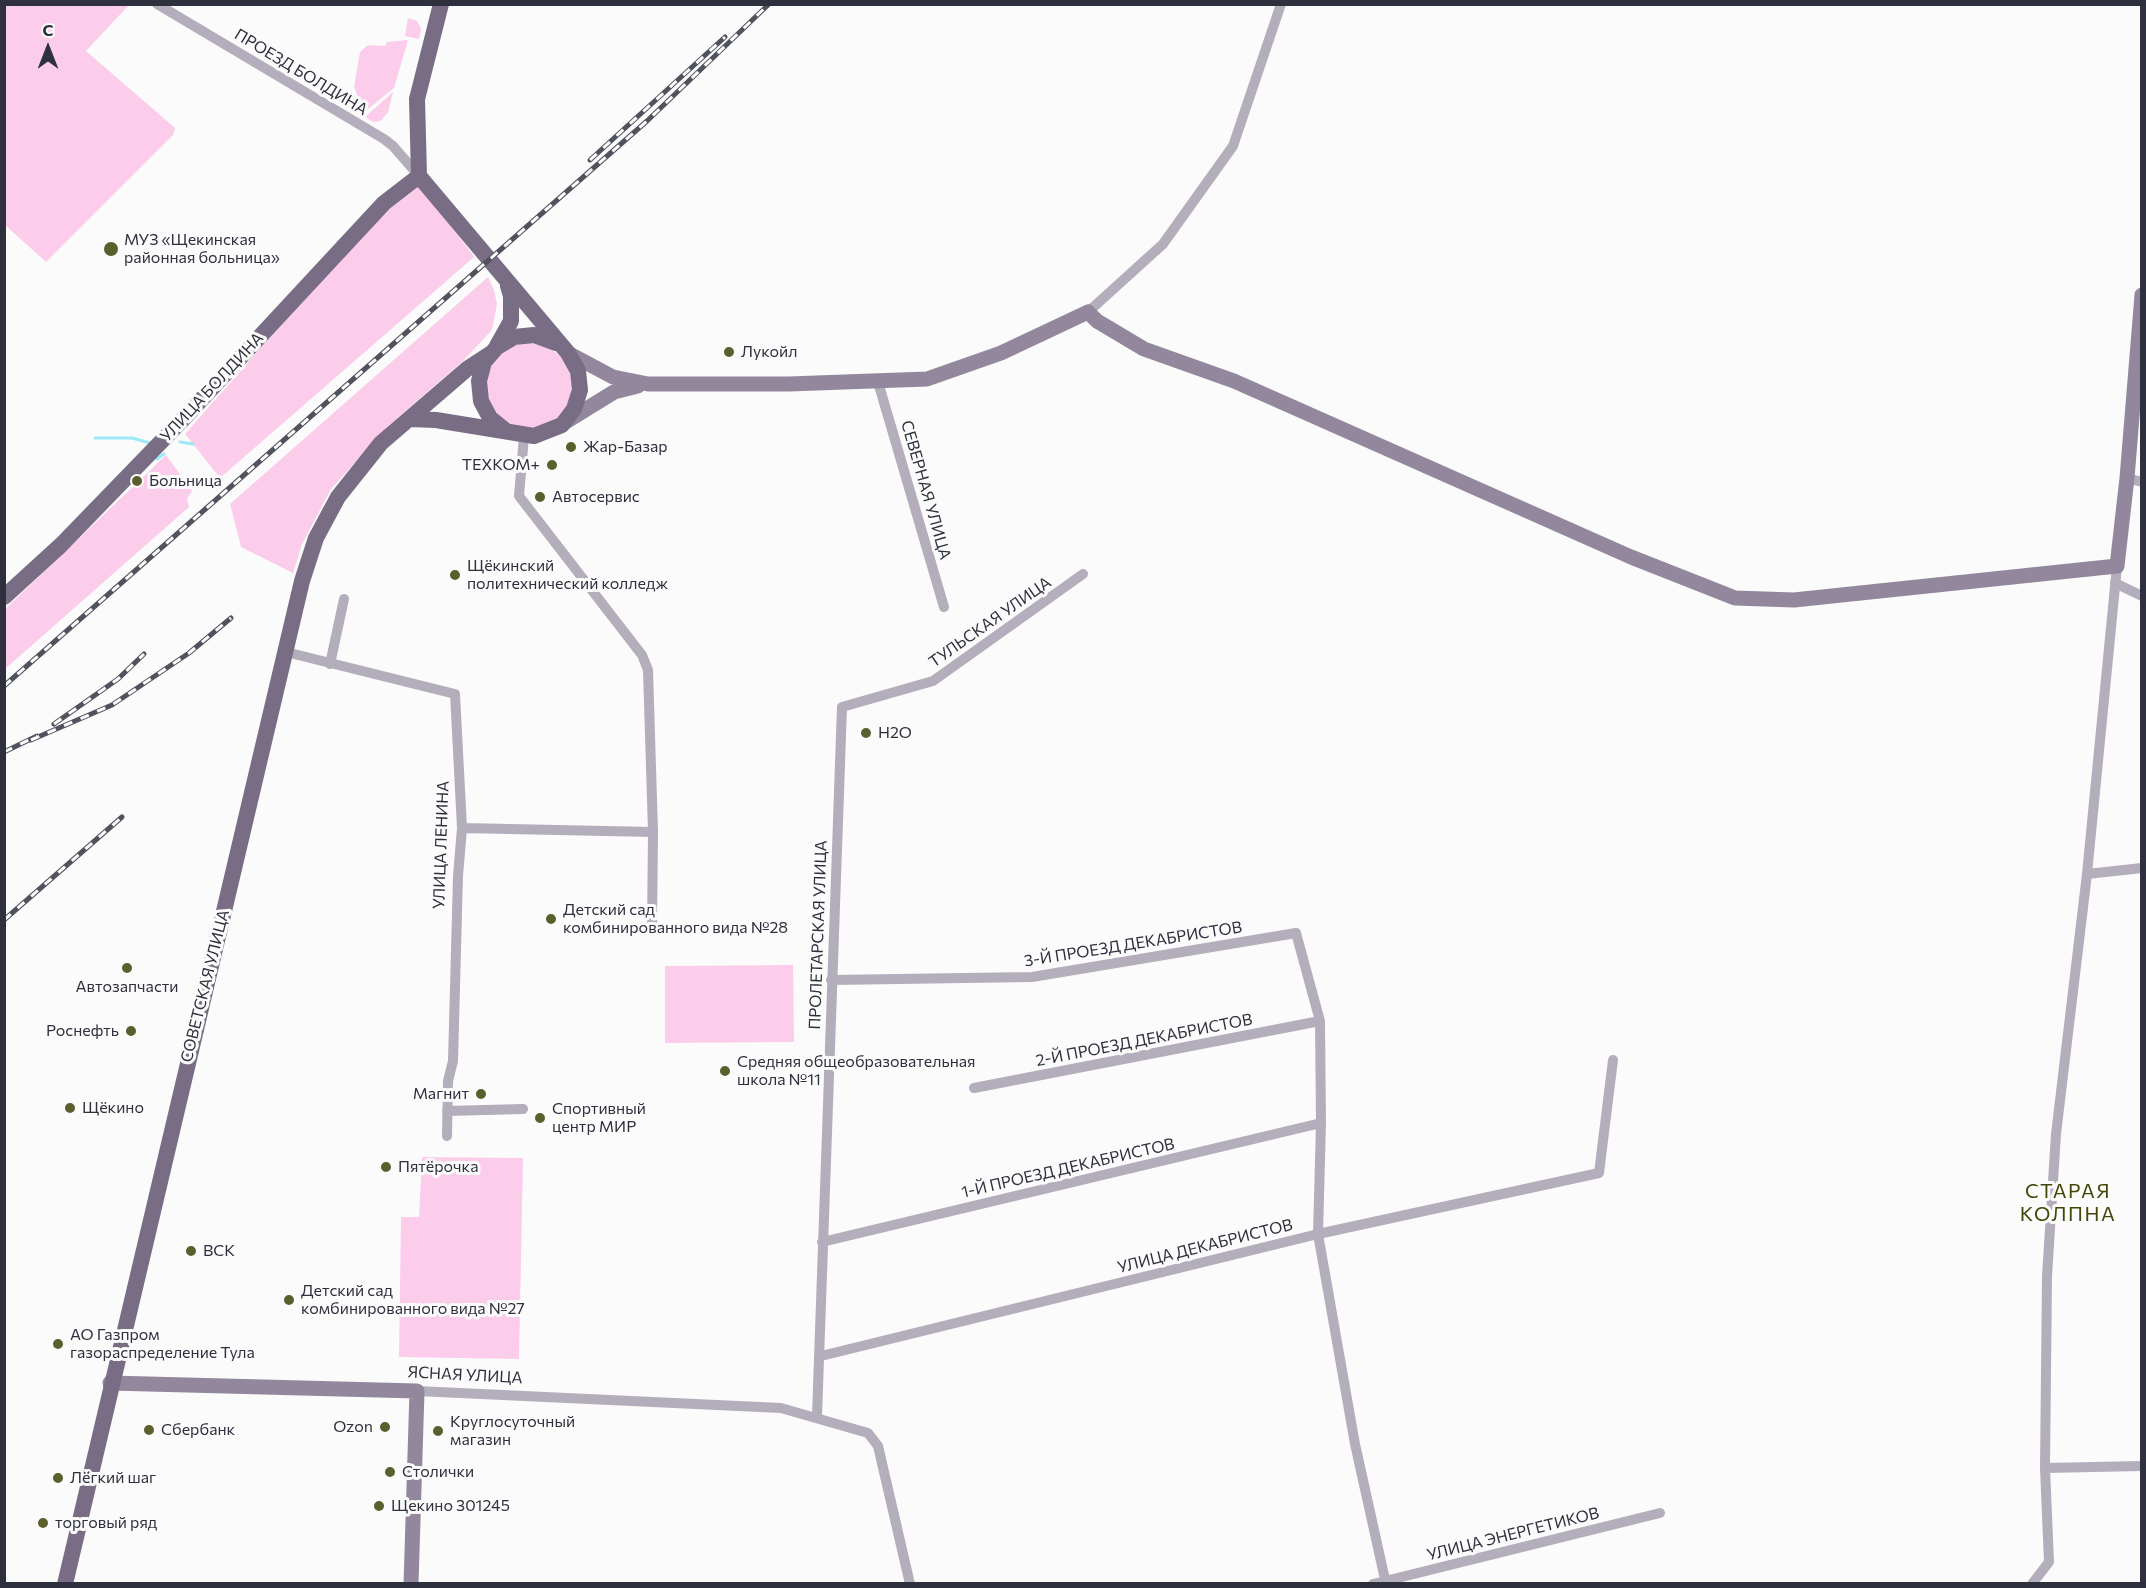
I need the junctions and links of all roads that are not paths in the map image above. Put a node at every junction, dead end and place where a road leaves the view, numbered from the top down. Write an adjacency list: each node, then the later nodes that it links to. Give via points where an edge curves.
1 (157, 4): 4 (street, ПРОЕЗД БОЛДИНА, via 375,133 393,146)
2 (441, 4): 4 (main road, via 417,99)
3 (1281, 4): 7 (street, via 1233,146 1163,244)
4 (419, 176): 5 (main road); 20 (main road, УЛИЦА БОЛДИНА, via 384,203 61,545)
5 (504, 277): 8 (main road, via 512,296 511,321); 9 (main road)
6 (2142, 295): 15 (street)
7 (1088, 312): 10 (street, via 1001,353 927,379); 16 (street, via 1144,349 1234,381 1631,558 1735,598 1794,600)
8 (493, 350): 9 (main road, via 524,335 544,337); 12 (main road, СОВЕТСКАЯ УЛИЦА); 14 (main road, via 480,371 481,401 490,418)
9 (565, 350): 11 (street, via 613,377); 13 (main road, via 578,371 580,390 574,410)
10 (878, 382): 11 (street); 22 (street, СЕВЕРНАЯ УЛИЦА)
11 (648, 384): 13 (street, via 614,392)
12 (409, 419): 14 (main road); 23 (main road, СОВЕТСКАЯ УЛИЦА, via 356,471 316,538)
13 (562, 425): 14 (main road, via 544,434)
14 (520, 435): 27 (street, via 519,496 642,655 648,670)
15 (2134, 480): 16 (street)
16 (2117, 566): 18 (street)
17 (1083, 574): 25 (street, ТУЛЬСКАЯ УЛИЦА, via 933,681)
18 (2115, 583): 19 (street); 29 (street)
19 (2142, 596)
20 (4, 597)
21 (344, 599): 24 (street)
22 (944, 607)
23 (286, 652): 24 (street, УЛИЦА ЛЕНИНА); 42 (main road, СОВЕТСКАЯ УЛИЦА)
24 (330, 664): 26 (street, УЛИЦА ЛЕНИНА, via 455,694)
25 (842, 707): 31 (street, ПРОЛЕТАРСКАЯ УЛИЦА)
26 (462, 828): 27 (street); 36 (street, УЛИЦА ЛЕНИНА, via 453,1061)
27 (653, 832): 30 (street)
28 (2142, 868): 29 (street)
29 (2087, 874): 46 (street, via 2056,1134 2047,1276)
30 (652, 928)
31 (831, 980): 32 (street, 3-Й ПРОЕЗД ДЕКАБРИСТОВ, via 1032,977 1296,933); 40 (street, ПРОЛЕТАРСКАЯ УЛИЦА)
32 (1320, 1021): 34 (street, 2-Й ПРОЕЗД ДЕКАБРИСТОВ); 37 (street)
33 (1613, 1060): 39 (street, УЛИЦА ДЕКАБРИСТОВ, via 1599,1173)
34 (974, 1088)
35 (523, 1109): 36 (street)
36 (447, 1111): 38 (street, УЛИЦА ЛЕНИНА)
37 (1321, 1123): 39 (street); 40 (street, 1-Й ПРОЕЗД ДЕКАБРИСТОВ)
38 (447, 1136)
39 (1317, 1234): 41 (street, УЛИЦА ДЕКАБРИСТОВ); 48 (street, via 1355,1444)
40 (822, 1242): 41 (street, ПРОЛЕТАРСКАЯ УЛИЦА)
41 (821, 1356): 44 (street, ПРОЛЕТАРСКАЯ УЛИЦА)
42 (110, 1383): 43 (street, ЯСНАЯ УЛИЦА); 50 (main road, СОВЕТСКАЯ УЛИЦА)
43 (417, 1391): 44 (street, ЯСНАЯ УЛИЦА, via 781,1408); 51 (street)
44 (818, 1416): 52 (street, ЯСНАЯ УЛИЦА, via 868,1433 878,1446)
45 (2142, 1466): 46 (street)
46 (2046, 1468): 49 (street, via 2049,1562)
47 (1660, 1513): 48 (street, УЛИЦА ЭНЕРГЕТИКОВ)
48 (1386, 1582): 53 (street, УЛИЦА ЭНЕРГЕТИКОВ)
49 (2033, 1583)
50 (64, 1584)
51 (411, 1584)
52 (910, 1584)
53 (1373, 1584)

